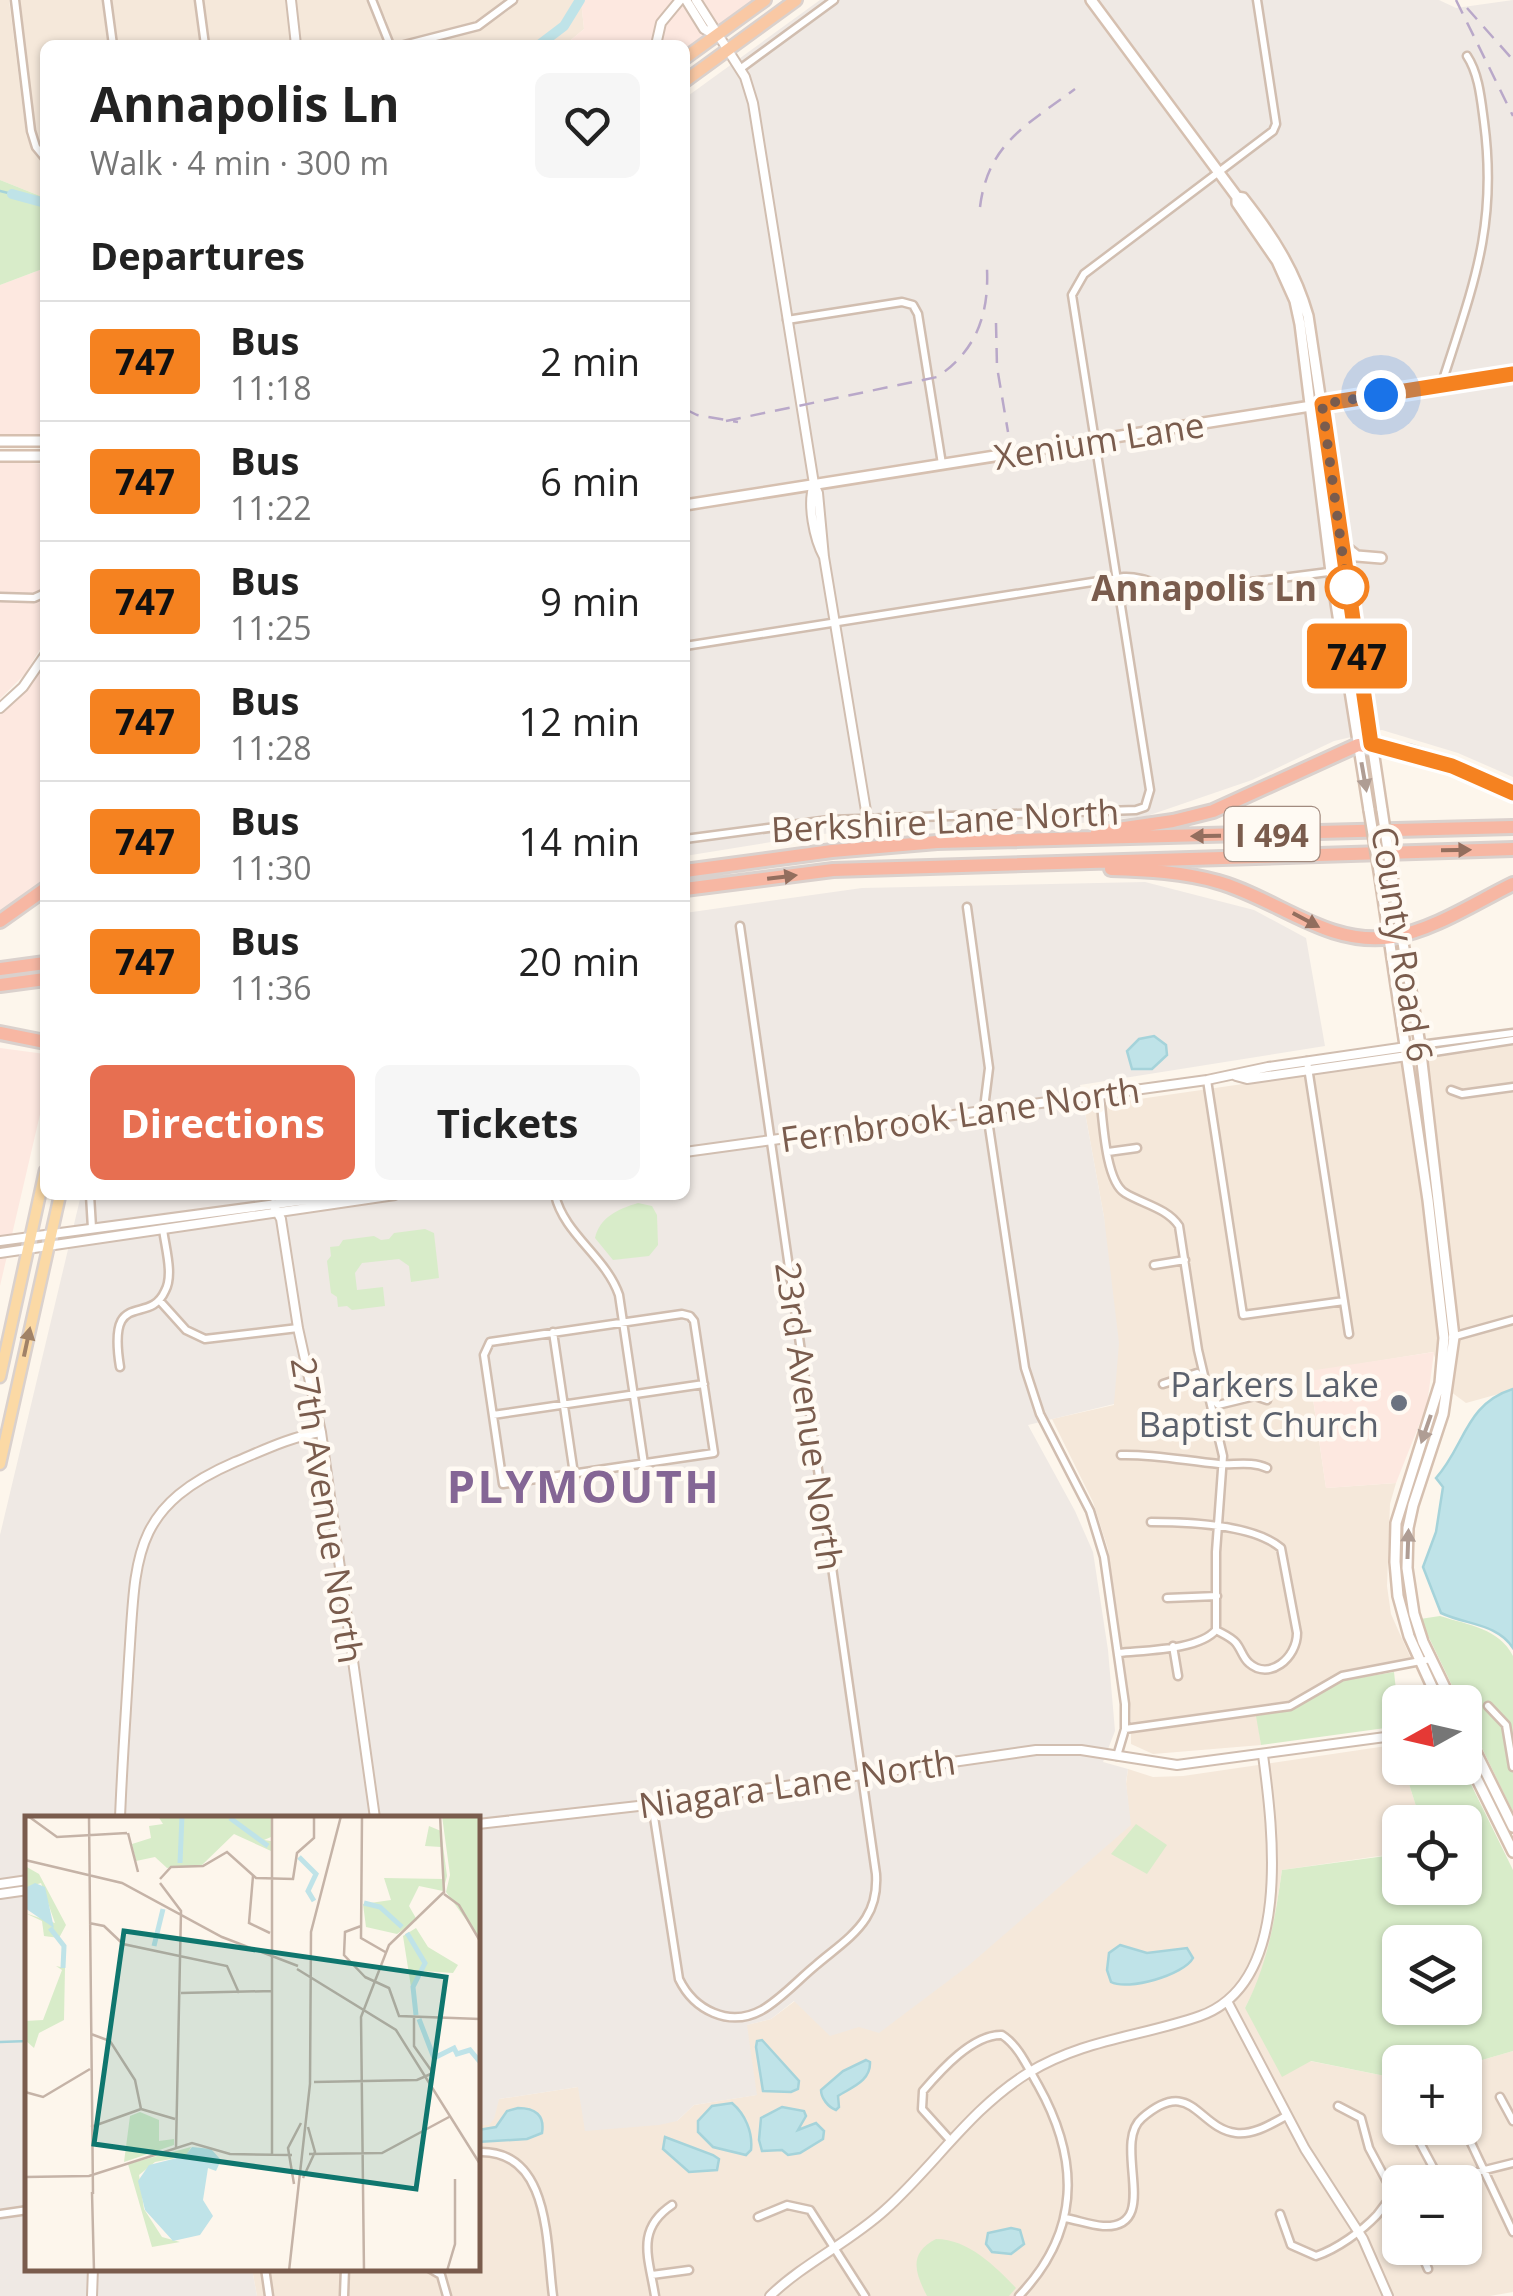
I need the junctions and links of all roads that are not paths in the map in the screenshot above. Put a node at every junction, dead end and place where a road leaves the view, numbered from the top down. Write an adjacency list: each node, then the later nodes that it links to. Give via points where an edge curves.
1 (14, 0): 26 (street, via 31,131)
2 (107, 0): 15 (street)
3 (199, 0): 16 (street)
4 (290, 0): 17 (street)
5 (372, 0): 18 (street)
6 (513, 0): 19 (street, via 478,26)
7 (683, 0): 14 (street); 20 (street, via 661,23)
8 (696, 0): 14 (street)
9 (765, 0): 14 (highway)
10 (796, 0): 21 (highway)
11 (834, 0): 24 (street)
12 (1091, 0): 27 (main road, County Road 6)
13 (1258, 0): 27 (street, via 1276,124)
14 (716, 35): 21 (street); 22 (highway)
15 (111, 40)
16 (203, 40)
17 (295, 40)
18 (388, 40)
19 (423, 40)
20 (657, 40)
21 (727, 51): 24 (street); 25 (highway)
22 (690, 54)
23 (1466, 56): 30 (street, via 1484,127 1488,219)
24 (740, 68): 28 (street, via 753,102)
25 (690, 78)
26 (40, 152)
27 (1219, 174): 31 (main road, County Road 6, via 1278,260 1295,301); 33 (street, via 1074,287)
28 (788, 320): 37 (street, via 912,305); 38 (street)
29 (1513, 374): 30 (main road, Xenium Lane)
30 (1440, 386): 31 (main road, Xenium Lane)
31 (1317, 405): 33 (main road, Xenium Lane); 40 (main road, County Road 6); 43 (main road, County Road 6)
32 (0, 440): 34 (main road)
33 (1094, 440): 37 (main road, Xenium Lane); 44 (street)
34 (40, 441)
35 (0, 456): 36 (main road)
36 (40, 456)
37 (942, 464): 38 (main road, Xenium Lane)
38 (814, 484): 39 (main road, Xenium Lane); 47 (street)
39 (690, 504)
40 (1340, 540): 41 (main road, via 1353,555); 42 (main road, County Road 6)
41 (1381, 558)
42 (1344, 570): 43 (street); 51 (main road, County Road 6)
43 (1331, 572): 44 (street, via 1181,592 1143,578); 51 (main road, County Road 6)
44 (1116, 578): 47 (street); 53 (street, Berkshire Lane North, via 1150,790 1146,807)
45 (40, 596): 46 (street)
46 (0, 597)
47 (836, 622): 48 (street); 53 (street)
48 (690, 645)
49 (40, 662): 50 (street)
50 (0, 708)
51 (1364, 745): 52 (highway, via 1452,766); 56 (highway, via 1212,811); 67 (main road, County Road 6, one-way to 67, bridge, via 1378,871); 67 (main road, County Road 6, bridge, via 1382,810)
52 (1513, 793)
53 (867, 817): 55 (street, Berkshire Lane North)
54 (1513, 828): 56 (highway, I 494, one-way to 56)
55 (690, 838)
56 (1030, 840): 59 (highway, I 494, via 884,845)
57 (1513, 849): 58 (highway, I 494, one-way to 57)
58 (1044, 863): 61 (highway, I 494, one-way to 58, via 833,870); 67 (highway, one-way to 67, via 1182,874 1268,900 1343,937)
59 (690, 870)
60 (1513, 884): 67 (highway)
61 (690, 888)
62 (40, 894): 65 (highway)
63 (40, 901): 65 (highway)
64 (967, 907): 82 (street, via 989,1068)
65 (0, 924)
66 (740, 926): 83 (street, 23rd Avenue North)
67 (1394, 937): 75 (main road, County Road 6); 76 (main road, County Road 6)
68 (40, 964): 69 (highway)
69 (0, 969)
70 (40, 980): 71 (highway)
71 (0, 985)
72 (0, 1033): 74 (highway)
73 (1513, 1036): 75 (street, Fernbrook Lane North)
74 (40, 1041)
75 (1420, 1049): 76 (street, Fernbrook Lane North); 111 (main road, County Road 6)
76 (1407, 1051): 77 (street, Fernbrook Lane North); 111 (main road, County Road 6)
77 (1307, 1066): 78 (street, Fernbrook Lane North); 105 (street)
78 (1207, 1080): 81 (street, Fernbrook Lane North); 105 (street, via 1243,1315)
79 (1513, 1088): 80 (street)
80 (1451, 1090)
81 (1100, 1095): 82 (street, Fernbrook Lane North); 86 (street)
82 (986, 1111): 83 (street, Fernbrook Lane North); 134 (street, via 1024,1368 1098,1534)
83 (769, 1141): 85 (street, Fernbrook Lane North); 147 (street, 23rd Avenue North)
84 (1137, 1148): 86 (street)
85 (690, 1151)
86 (1108, 1152): 102 (street, via 1119,1188 1175,1220)
87 (40, 1194): 97 (main road)
88 (59, 1200): 99 (main road)
89 (90, 1200): 95 (street)
90 (305, 1200): 93 (street)
91 (364, 1200): 94 (street)
92 (557, 1200): 107 (street, via 616,1286)
93 (274, 1204): 94 (street, 27th Avenue North); 95 (street)
94 (278, 1214): 96 (street); 108 (street, 27th Avenue North)
95 (92, 1228): 99 (street)
96 (163, 1229): 99 (street); 104 (street, via 168,1282)
97 (31, 1236): 98 (street); 99 (street); 100 (main road)
98 (0, 1240)
99 (50, 1240): 100 (street); 123 (main road, one-way to 99)
100 (28, 1249): 101 (street); 113 (main road)
101 (0, 1253)
102 (1185, 1260): 103 (street); 116 (street)
103 (1154, 1265)
104 (160, 1300): 108 (street, via 197,1337); 112 (street, via 122,1320 116,1335)
105 (1344, 1301): 110 (street)
106 (1513, 1320): 111 (street)
107 (623, 1322): 109 (street); 114 (street, via 690,1316); 117 (street)
108 (298, 1328): 121 (street, 27th Avenue North)
109 (553, 1332): 119 (street); 120 (street, via 487,1345)
110 (1349, 1334)
111 (1449, 1338): 135 (main road, County Road 6, one-way to 111, via 1412,1602 1407,1538 1443,1414); 136 (main road, County Road 6, one-way to 136, via 1396,1523 1398,1596)
112 (120, 1367)
113 (0, 1376)
114 (704, 1384): 117 (street); 124 (street, via 714,1454)
115 (1164, 1384): 116 (street, via 1196,1374)
116 (1206, 1389): 118 (street, via 1218,1405 1255,1396); 125 (street)
117 (634, 1394): 119 (street); 124 (street)
118 (1268, 1400)
119 (564, 1404): 120 (street); 127 (street)
120 (493, 1415): 127 (street, via 503,1484)
121 (321, 1432): 150 (street, via 281,1442 193,1482 149,1529 136,1576); 151 (street, 27th Avenue North)
122 (1121, 1455): 125 (street)
123 (0, 1464)
124 (644, 1464): 127 (street)
125 (1224, 1464): 126 (street); 129 (street)
126 (1267, 1468)
127 (574, 1474)
128 (1151, 1522): 129 (street)
129 (1219, 1527): 130 (street); 132 (street, via 1281,1548 1297,1647 1288,1661 1258,1668)
130 (1217, 1596): 131 (street); 132 (street)
131 (1167, 1598)
132 (1216, 1630): 133 (street, via 1204,1640)
133 (1174, 1646): 134 (street); 137 (street)
134 (1119, 1653): 141 (street)
135 (1431, 1658): 136 (street); 139 (main road, County Road 6)
136 (1419, 1662): 138 (main road, County Road 6); 141 (street, via 1342,1676 1290,1706)
137 (1178, 1676)
138 (1430, 1685)
139 (1444, 1685)
140 (1488, 1706): 146 (street, via 1506,1726)
141 (1125, 1729): 144 (street)
142 (1382, 1738): 143 (street)
143 (1263, 1755): 144 (street, Niagara Lane North, via 1177,1765); 159 (street, via 1273,1821 1270,1898 1250,1971)
144 (1117, 1756): 147 (street, Niagara Lane North, via 1041,1750)
145 (1482, 1764): 153 (main road)
146 (1513, 1767)
147 (862, 1775): 149 (street, Niagara Lane North); 149 (street, 23rd Avenue North, via 877,1884 873,1906 855,1932 750,2015 726,2017 689,1997 676,1969)
148 (1480, 1785): 154 (main road)
149 (652, 1804): 152 (street, Niagara Lane North)
150 (120, 1816)
151 (375, 1816)
152 (480, 1824)
153 (1513, 1827)
154 (1513, 1852)
155 (25, 1880): 156 (street)
156 (0, 1884)
157 (25, 1890): 158 (street)
158 (0, 1894)
159 (1227, 2001): 160 (street, via 1194,2018 1099,2041); 163 (street)
160 (1030, 2072): 165 (street); 165 (street, via 1012,2043 997,2034 946,2066 923,2091 921,2103); 178 (street, via 1063,2140 1069,2176)
161 (1500, 2096): 164 (street)
162 (1338, 2106): 169 (street, via 1362,2118)
163 (1286, 2116): 178 (street, via 1236,2133 1191,2104 1164,2104 1140,2119 1131,2136 1130,2213 1102,2226); 179 (street)
164 (1513, 2122)
165 (950, 2140): 181 (street, via 890,2206)
166 (1473, 2145): 170 (street)
167 (480, 2152): 192 (street, via 509,2157 532,2178)
168 (1513, 2163): 170 (street)
169 (1382, 2169)
170 (1486, 2170): 171 (street); 180 (street)
171 (1482, 2171)
172 (672, 2205): 188 (street, via 650,2225)
173 (1382, 2208): 179 (street)
174 (25, 2210): 175 (street)
175 (0, 2214)
176 (1280, 2214): 179 (street, via 1287,2240 1310,2255)
177 (758, 2218): 181 (street, via 780,2206 804,2206)
178 (1065, 2218): 196 (street, via 1045,2266)
179 (1358, 2231): 197 (street)
180 (1513, 2232)
181 (836, 2248): 194 (street); 195 (street)
182 (1426, 2265): 183 (street)
183 (1428, 2269)
184 (689, 2270): 188 (street)
185 (265, 2271): 189 (street)
186 (345, 2271): 190 (street)
187 (434, 2271): 191 (street)
188 (652, 2275): 193 (street)
189 (269, 2296)
190 (344, 2296)
191 (448, 2296)
192 (553, 2296)
193 (655, 2296)
194 (770, 2296)
195 (865, 2296)
196 (1020, 2296)
197 (1388, 2296)

